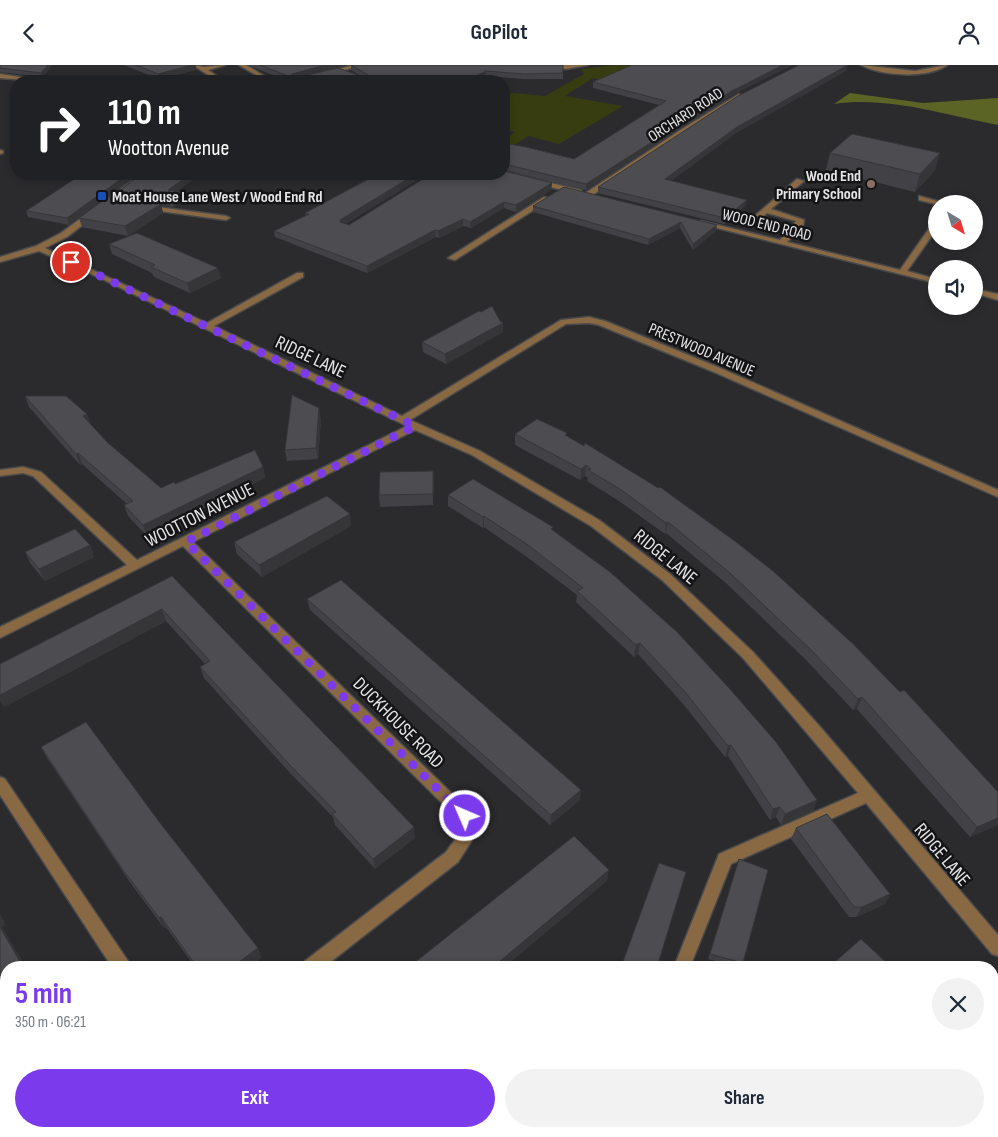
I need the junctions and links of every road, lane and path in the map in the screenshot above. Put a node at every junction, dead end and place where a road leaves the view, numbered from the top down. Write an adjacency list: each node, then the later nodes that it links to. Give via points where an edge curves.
1 (196, 65): 9 (street)
2 (222, 65): 9 (street)
3 (242, 65): 13 (street)
4 (361, 65): 10 (street)
5 (521, 65): 6 (street)
6 (585, 65)
7 (864, 65): 8 (street, via 909,74 933,72)
8 (944, 65)
9 (204, 69): 12 (street)
10 (341, 70): 11 (street); 14 (street)
11 (349, 74)
12 (212, 75)
13 (260, 75)
14 (321, 75)
15 (749, 91): 20 (street, ORCHARD ROAD)
16 (510, 176): 19 (street)
17 (137, 180): 24 (street)
18 (800, 181): 27 (street)
19 (564, 188): 20 (street); 34 (street)
20 (588, 194): 21 (street)
21 (597, 197)
22 (922, 198): 23 (street)
23 (928, 200)
24 (108, 201): 25 (street); 33 (street, via 64,235)
25 (117, 203)
26 (134, 205): 28 (street)
27 (766, 210): 30 (street); 32 (street, via 800,221)
28 (226, 219)
29 (693, 221): 32 (street, WOOD END ROAD)
30 (751, 223)
31 (928, 236): 36 (street)
32 (781, 243): 36 (street, WOOD END ROAD)
33 (39, 248): 35 (street); 41 (street, RIDGE LANE, via 103,275)
34 (452, 258)
35 (0, 260)
36 (902, 273): 38 (street, WOOD END ROAD)
37 (300, 275): 41 (street)
38 (928, 279)
39 (983, 293): 40 (street)
40 (998, 297)
41 (206, 327): 42 (street, RIDGE LANE)
42 (403, 420): 43 (street, RIDGE LANE); 45 (street, PRESTWOOD AVENUE, via 564,322 590,320 717,371)
43 (415, 426): 46 (street, WOOTTON AVENUE); 50 (street, RIDGE LANE, via 476,453 545,492 595,523 666,577 748,655)
44 (0, 473): 47 (street, via 23,470 37,474)
45 (998, 494)
46 (186, 542): 47 (street, WOOTTON AVENUE); 53 (street, DUCKHOUSE ROAD, via 465,816 468,834 452,857)
47 (136, 566): 48 (street, WOOTTON AVENUE)
48 (0, 633)
49 (0, 783): 52 (street)
50 (868, 795): 51 (street, RIDGE LANE); 54 (street, via 725,859)
51 (998, 948)
52 (118, 961)
53 (319, 961)
54 (684, 961)

